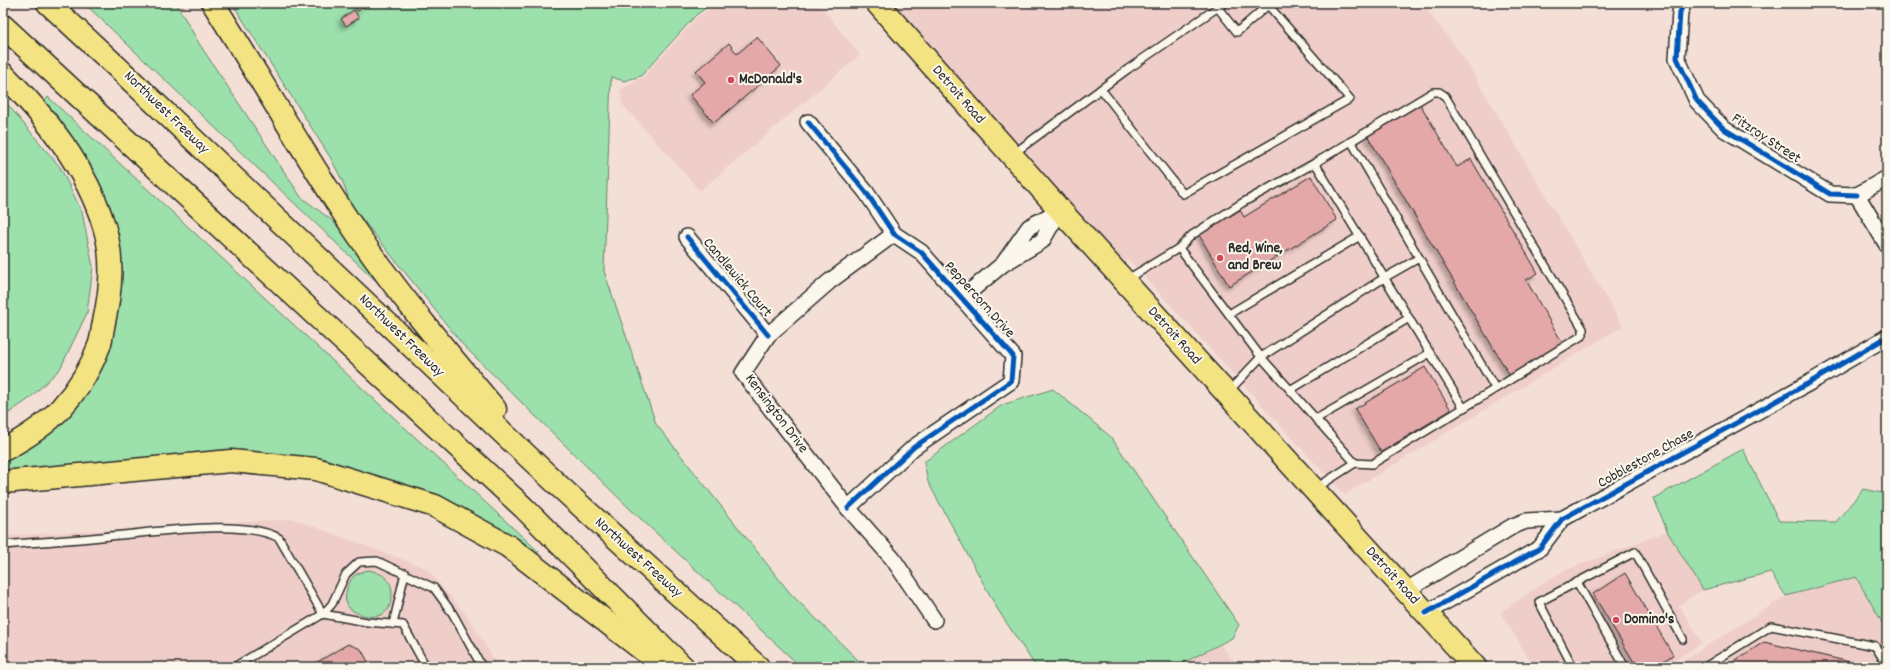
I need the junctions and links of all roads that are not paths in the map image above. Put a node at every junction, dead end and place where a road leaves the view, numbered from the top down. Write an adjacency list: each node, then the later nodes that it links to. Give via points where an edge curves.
1 (48, 3): 40 (main road, Northwest Freeway)
2 (212, 3): 40 (main road, via 344,214 371,252 454,360)
3 (877, 3): 12 (main road, Detroit Road)
4 (1224, 3): 6 (lane)
5 (1684, 3): 15 (street, Fitzroy Street, via 1680,12 1677,58 1697,102 1724,129 1830,194)
6 (1218, 8): 9 (lane); 9 (lane, via 1237,32 1268,5 1350,99 1183,194)
7 (3, 26): 58 (main road, via 523,507)
8 (3, 74): 37 (main road, via 40,115 88,185 105,227 111,266 109,299 99,346 84,376 61,408 32,434)
9 (1101, 89): 12 (lane)
10 (808, 122): 17 (street, Peppercorn Drive, via 866,192)
11 (1351, 141): 13 (lane); 22 (lane); 32 (lane, via 1433,92 1439,92 1444,96 1583,329 1584,335)
12 (1011, 155): 16 (main road, Detroit Road)
13 (1315, 163): 18 (lane); 21 (lane, via 1242,203 1192,235)
14 (1887, 178): 15 (street)
15 (1857, 195): 20 (street)
16 (1060, 210): 24 (main road, Detroit Road); 25 (street, Peppercorn Drive, via 1042,241 1003,264)
17 (894, 234): 25 (street, Peppercorn Drive, via 921,252); 28 (street, Kensington Drive, via 830,281)
18 (1360, 236): 23 (lane); 26 (lane)
19 (687, 237): 28 (street, Candlewick Court)
20 (1887, 245)
21 (1179, 248): 24 (lane); 26 (lane)
22 (1419, 258): 23 (lane); 32 (lane)
23 (1384, 278): 27 (lane); 31 (lane)
24 (1124, 282): 34 (main road, Detroit Road)
25 (962, 298): 42 (street, Peppercorn Drive, via 1013,356 1011,381 914,447)
26 (1229, 314): 31 (lane)
27 (1409, 318): 30 (lane); 33 (lane)
28 (768, 335): 42 (street, Kensington Drive, via 742,373)
29 (1887, 338): 43 (street, Cobblestone Chase)
30 (1430, 353): 35 (lane); 36 (lane)
31 (1261, 357): 33 (lane); 34 (lane)
32 (1495, 388): 35 (lane)
33 (1290, 390): 36 (lane)
34 (1227, 394): 41 (main road, Detroit Road)
35 (1463, 407): 38 (lane, via 1372,464)
36 (1316, 419): 38 (lane)
37 (3, 450)
38 (1355, 463): 41 (lane)
39 (3, 482): 57 (main road, via 231,461 316,469 435,506 508,546)
40 (558, 485): 59 (main road, Northwest Freeway)
41 (1314, 490): 47 (main road, Detroit Road)
42 (848, 508): 50 (street, Kensington Drive, via 893,559)
43 (1562, 518): 47 (street, Cobblestone Chase, via 1526,521 1513,526); 48 (street, Cobblestone Chase, via 1540,548)
44 (3, 545): 49 (lane, via 175,530 256,530 279,538)
45 (405, 573): 49 (lane, via 377,561 359,562 346,574 332,604); 51 (lane); 56 (lane, via 434,588 453,614)
46 (1577, 582): 52 (lane, via 1635,552); 61 (lane, via 1539,602); 62 (lane)
47 (1405, 590): 48 (main road, Detroit Road)
48 (1426, 613): 60 (main road, Detroit Road)
49 (324, 614): 51 (lane); 54 (lane)
50 (934, 620)
51 (393, 624): 55 (lane, via 403,625)
52 (1683, 639)
53 (1887, 664): 63 (lane, via 1875,646 1771,626)
54 (234, 667)
55 (426, 667)
56 (482, 667)
57 (666, 667)
58 (683, 667)
59 (758, 667)
60 (1475, 667)
61 (1573, 667)
62 (1625, 667)
63 (1705, 667)

